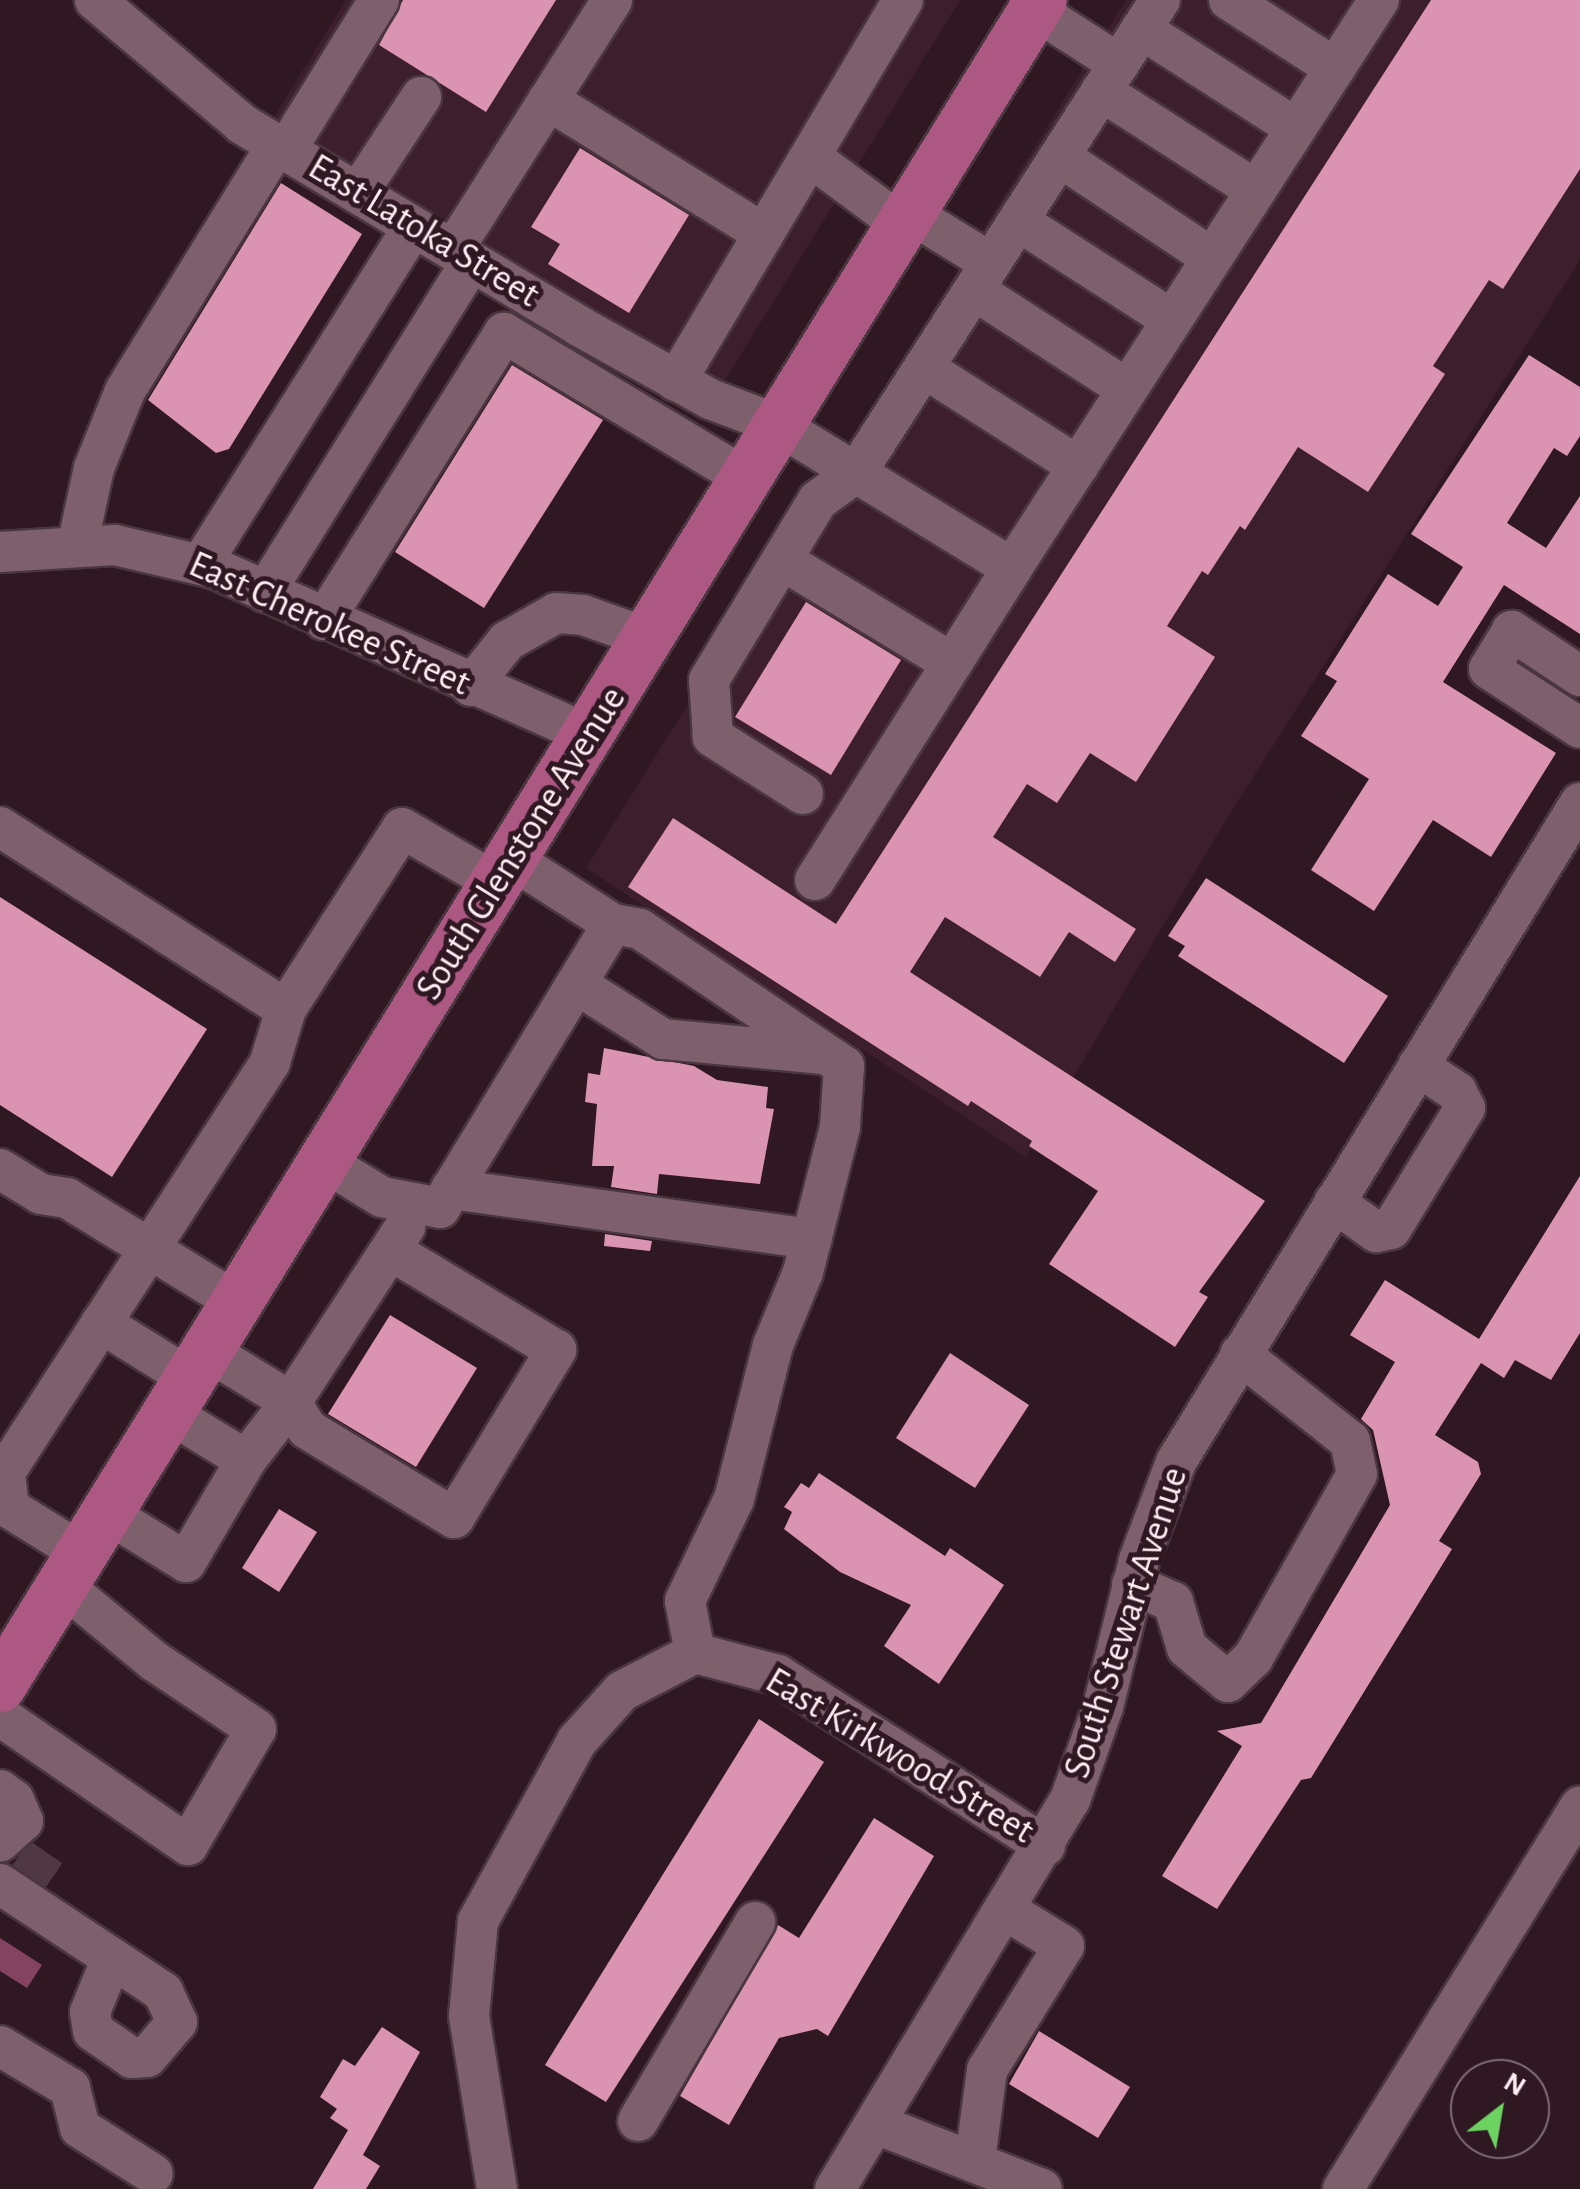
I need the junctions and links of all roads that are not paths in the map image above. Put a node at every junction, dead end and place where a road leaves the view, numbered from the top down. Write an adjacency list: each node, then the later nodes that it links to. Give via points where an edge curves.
1 (95, 0): 14 (street, East Latoka Street, via 242,124)
2 (378, 0): 14 (street)
3 (612, 0): 12 (street)
4 (1229, 0): 9 (street)
5 (1379, 0): 9 (street)
6 (894, 3): 16 (street)
7 (1038, 5): 10 (street); 19 (main road, South Glenstone Avenue)
8 (1151, 14): 10 (street); 13 (street)
9 (1335, 68): 13 (street)
10 (1110, 78): 15 (street); 17 (street)
11 (421, 97): 18 (street)
12 (548, 100): 22 (street); 23 (street)
13 (1296, 128): 17 (street)
14 (281, 148): 18 (street, East Latoka Street); 34 (street, via 125,391 94,468)
15 (1060, 157): 20 (street); 24 (street)
16 (812, 158): 19 (street); 22 (street)
17 (1256, 190): 24 (street)
18 (358, 193): 21 (street, East Latoka Street)
19 (904, 218): 25 (street); 30 (main road, South Glenstone Avenue)
20 (1018, 221): 25 (street); 26 (street)
21 (414, 227): 23 (street, East Latoka Street); 37 (street)
22 (764, 234): 28 (street)
23 (462, 256): 28 (street, East Latoka Street); 39 (street)
24 (1212, 258): 26 (street)
25 (982, 277): 27 (street); 29 (street)
26 (1172, 320): 29 (street)
27 (924, 368): 31 (street); 32 (street)
28 (676, 380): 30 (street, East Latoka Street)
29 (1127, 389): 31 (street)
30 (776, 424): 32 (street, East Latoka Street); 33 (main road, South Glenstone Avenue)
31 (1078, 466): 38 (street)
32 (856, 473): 36 (street, via 818,500); 38 (street, East Latoka Street)
33 (744, 478): 40 (street, via 504,333); 41 (main road, South Glenstone Avenue)
34 (77, 548): 35 (street, East Cherokee Street); 37 (street, East Cherokee Street, via 115,546)
35 (0, 552)
36 (782, 560): 42 (street); 47 (street, via 709,680 713,737)
37 (200, 564): 39 (street, East Cherokee Street)
38 (1012, 568): 42 (street)
39 (265, 592): 40 (street, East Cherokee Street)
40 (324, 620): 44 (street, East Cherokee Street)
41 (648, 638): 44 (street, via 556,613 507,642); 46 (main road, South Glenstone Avenue)
42 (952, 663): 51 (street)
43 (1580, 676): 45 (street, via 1512,631 1489,668)
44 (471, 686): 46 (street, East Cherokee Street)
45 (1580, 728)
46 (591, 736): 50 (main road, South Glenstone Avenue)
47 (803, 794)
48 (1580, 803): 56 (street, South Stewart Avenue)
49 (0, 826): 54 (street)
50 (506, 872): 52 (street); 54 (street, via 402,828); 57 (main road, South Glenstone Avenue)
51 (814, 880)
52 (613, 924): 53 (street); 55 (street, via 640,929)
53 (576, 984): 55 (street, via 662,1038); 59 (street)
54 (286, 1009): 63 (street, via 270,1062)
55 (826, 1054): 62 (street, via 844,1066 841,1112)
56 (1418, 1066): 61 (street, South Stewart Avenue); 61 (street, via 1457,1092 1465,1108 1392,1229 1376,1232)
57 (325, 1162): 60 (street, via 382,1197); 65 (main road, South Glenstone Avenue)
58 (0, 1168): 63 (street)
59 (451, 1189): 60 (street, via 440,1208); 62 (street)
60 (411, 1202): 64 (street)
61 (1334, 1202): 67 (street, South Stewart Avenue)
62 (812, 1239): 75 (street, via 773,1346 734,1499 685,1601)
63 (150, 1247): 65 (street); 66 (street)
64 (392, 1250): 69 (street); 69 (street, via 556,1350 454,1518 307,1429)
65 (238, 1303): 68 (main road, South Glenstone Avenue)
66 (101, 1324): 68 (street); 71 (street, via 11,1464)
67 (1240, 1354): 74 (street, South Stewart Avenue, via 1176,1462); 74 (street, via 1350,1441 1356,1474 1252,1658 1228,1682 1187,1648 1173,1602)
68 (189, 1381): 69 (street); 70 (street); 73 (main road, South Glenstone Avenue)
69 (291, 1402): 70 (street)
70 (246, 1460): 73 (street, via 186,1562)
71 (2, 1464): 72 (street)
72 (4, 1508): 73 (street)
73 (84, 1551): 76 (main road, South Glenstone Avenue); 77 (street, via 134,1644 256,1729 188,1846)
74 (1132, 1584): 80 (street, South Stewart Avenue, via 1088,1756)
75 (695, 1653): 80 (street, East Kirkwood Street, via 778,1675); 92 (street, via 622,1691 576,1741 478,1921 468,2016)
76 (0, 1686)
77 (0, 1716)
78 (0, 1790): 81 (street, via 14,1800 23,1822)
79 (1580, 1807): 95 (street)
80 (1045, 1846): 83 (street, South Stewart Avenue)
81 (4, 1860): 85 (street)
82 (58, 1884): 85 (street)
83 (1006, 1910): 89 (street, South Stewart Avenue); 90 (street, via 1064,1946 988,2070)
84 (755, 1922): 88 (street)
85 (69, 1930): 86 (street)
86 (112, 1958)
87 (0, 2046): 91 (street, via 70,2088 80,2128)
88 (638, 2121)
89 (876, 2124): 90 (street); 93 (street, South Stewart Avenue)
90 (974, 2160): 94 (street)
91 (153, 2174)
92 (497, 2189)
93 (835, 2189)
94 (1042, 2189)
95 (1342, 2189)

